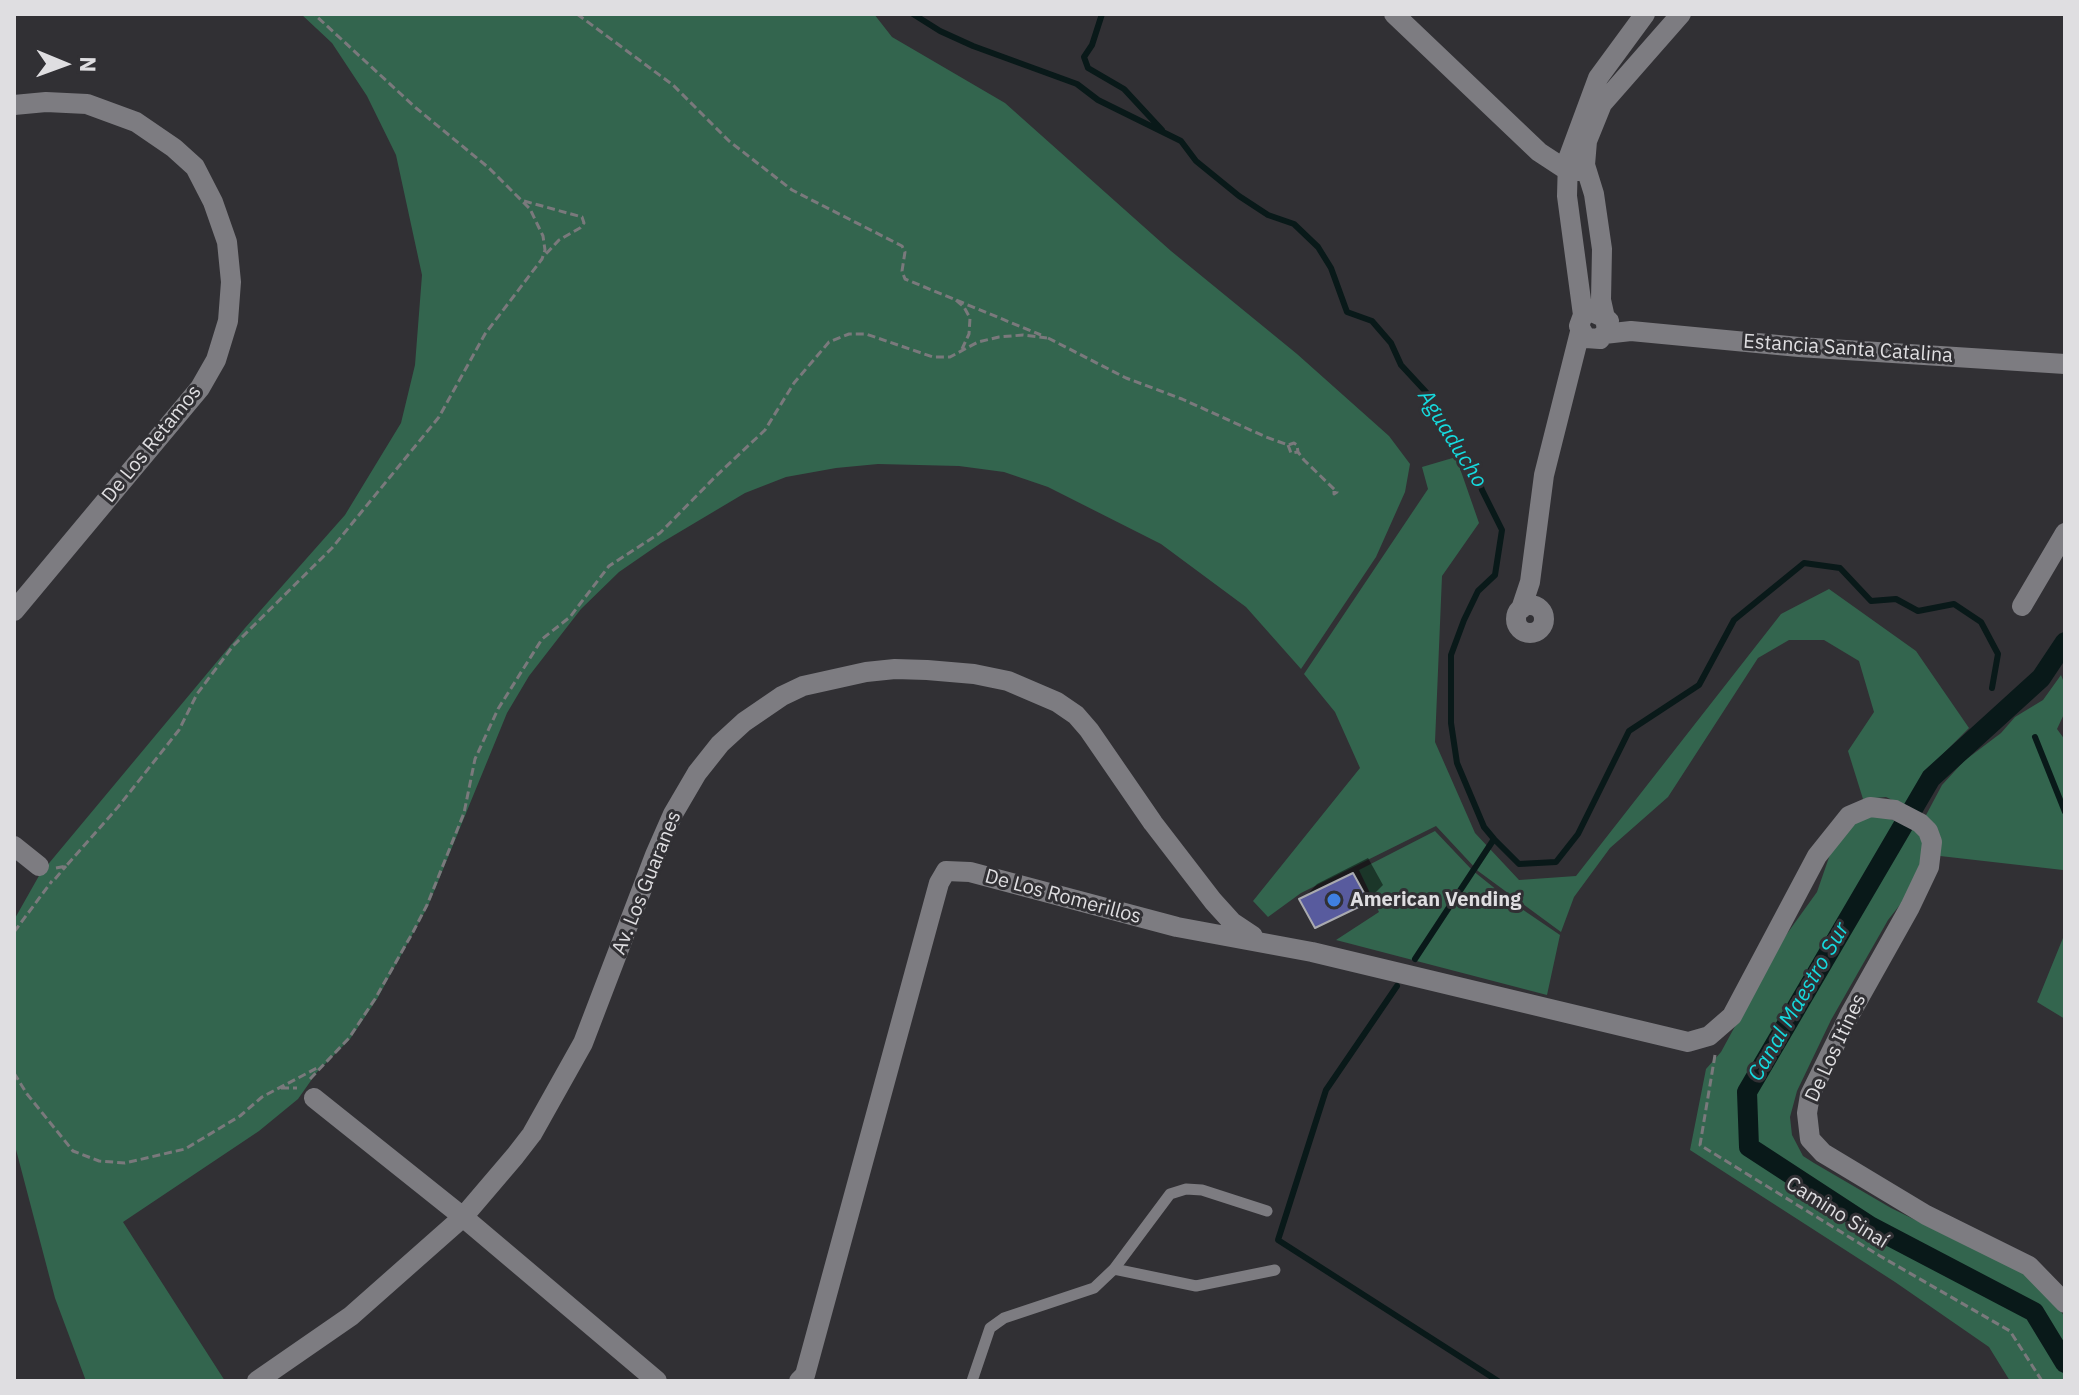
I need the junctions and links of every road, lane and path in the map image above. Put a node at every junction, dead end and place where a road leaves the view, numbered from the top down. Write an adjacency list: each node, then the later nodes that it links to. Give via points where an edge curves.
1 (314, 14): 8 (path)
2 (577, 14): 10 (path, via 673,85 729,141 792,190 902,246 905,279)
3 (1394, 14): 7 (street, via 1539,152)
4 (1645, 14): 7 (street, via 1598,78 1571,152)
5 (1681, 14): 7 (street, via 1602,104)
6 (14, 105): 19 (street, De Los Retamos, via 87,104 154,133 195,167 227,242 231,282 228,321 216,360 193,397)
7 (1577, 171): 11 (street, via 1567,196)
8 (522, 200): 9 (path, via 538,220); 9 (path, via 582,217 580,228)
9 (542, 259): 21 (path, via 485,334 439,417 332,548 233,646 197,694 179,730)
10 (953, 297): 12 (path); 13 (path, via 970,318)
11 (1593, 328): 14 (street, Estancia Santa Catalina); 18 (street, via 1575,354 1544,475)
12 (1047, 338): 13 (path, via 999,337); 15 (path, via 1126,378 1297,445)
13 (962, 351): 26 (path, via 933,357 866,334 829,342 794,383 765,430 660,533 609,566 570,617 542,639 498,709 475,759 464,813 420,919 349,1038)
14 (2065, 364)
15 (1334, 491)
16 (2065, 533): 17 (street)
17 (2022, 606)
18 (1531, 609)
19 (14, 611)
20 (14, 846): 22 (street)
21 (66, 866): 22 (path); 22 (path)
22 (48, 873): 23 (path)
23 (14, 932)
24 (1264, 942): 25 (street, De Los Romerillos, via 1653,1035 1688,1042); 30 (street, Av. Los Guaranes, via 1232,922 1213,901 1089,730 1057,702 1008,681 927,670 866,672 803,686 744,722 697,773 655,855 572,1065 532,1134); 34 (street, De Los Romerillos, via 1177,927 970,872 946,871)
25 (1709, 1035): 33 (street, De Los Itines, via 1732,1016 1779,929 1813,881 1830,838 1849,816 1882,807 1920,823 1932,842 1929,867 1810,1095 1810,1139 1823,1153 1926,1215 2029,1266); 38 (path, Camino Sinaí, via 1700,1145 2010,1331)
26 (320, 1066): 27 (path, via 185,1149 125,1163 73,1151); 28 (path, via 307,1082)
27 (14, 1073)
28 (314, 1098): 30 (street)
29 (1267, 1211): 31 (lane, via 1202,1190 1170,1194)
30 (463, 1217): 35 (street, Av. Los Guaranes, via 351,1316); 36 (street)
31 (1114, 1269): 32 (lane, via 1196,1286); 37 (lane, via 1094,1288 1004,1318 990,1328)
32 (1275, 1270)
33 (2065, 1303)
34 (802, 1379)
35 (257, 1381)
36 (657, 1381)
37 (972, 1381)
38 (2042, 1381)

